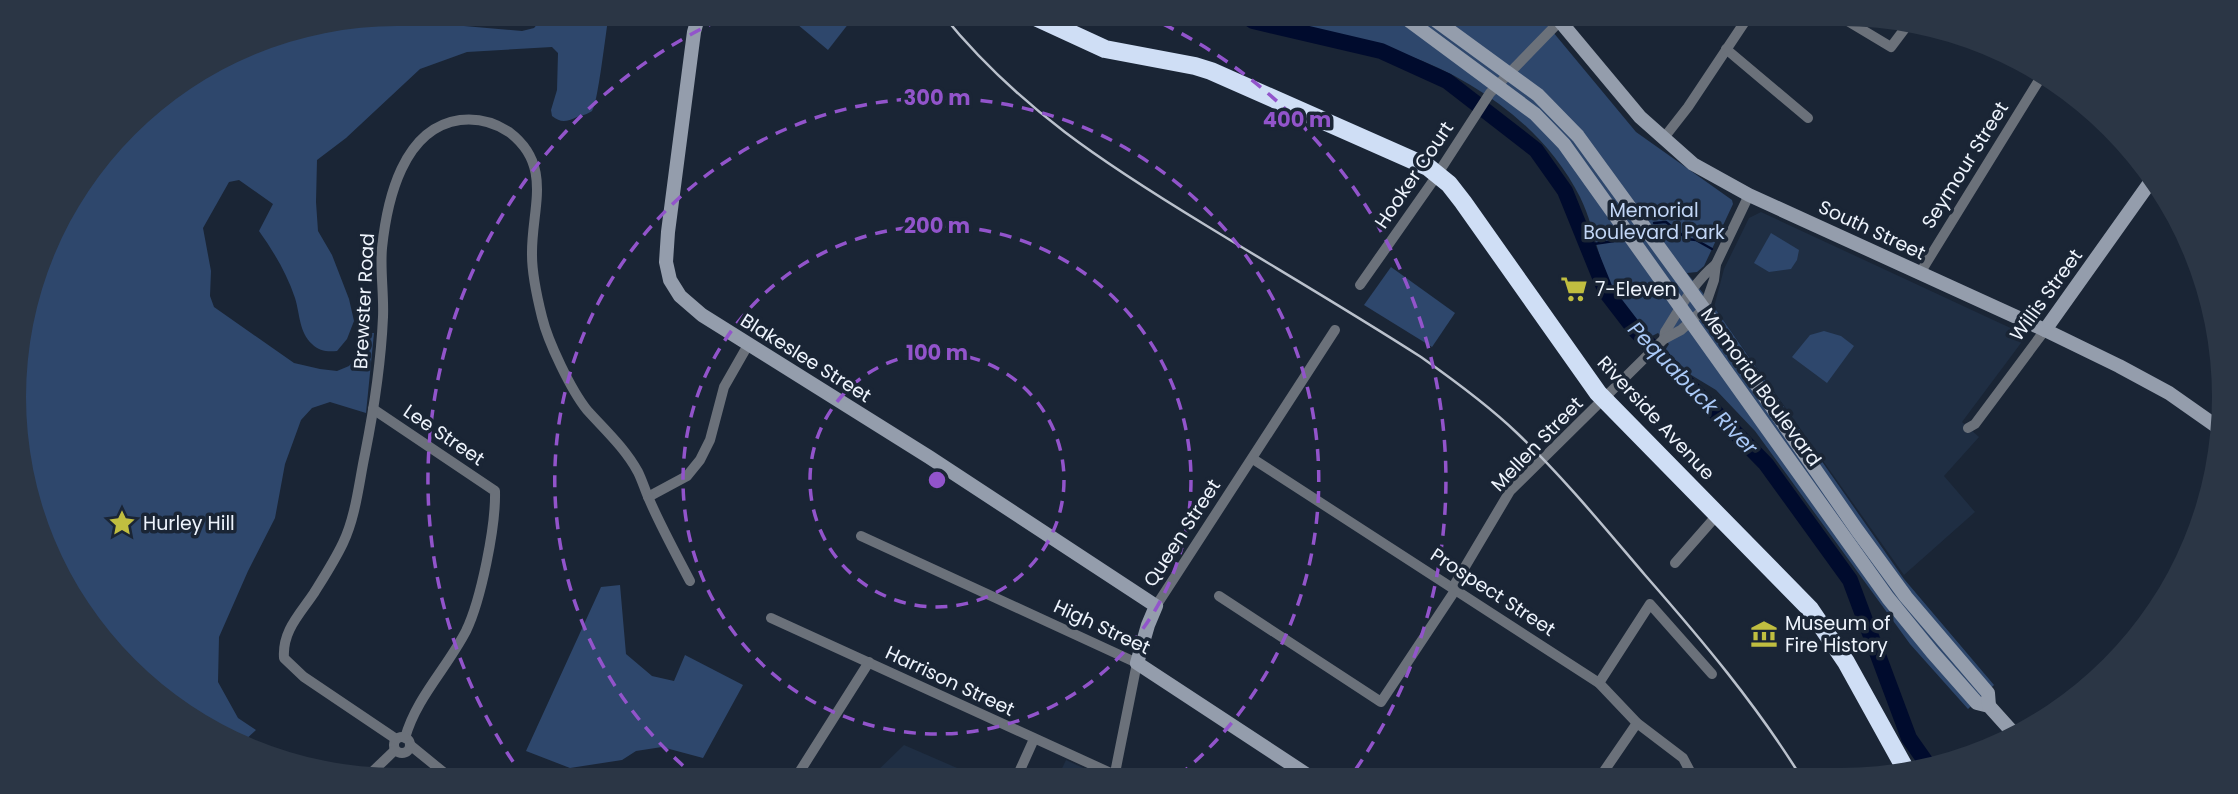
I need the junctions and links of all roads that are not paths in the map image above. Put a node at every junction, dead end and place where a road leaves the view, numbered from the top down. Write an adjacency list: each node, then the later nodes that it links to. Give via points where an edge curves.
1 (696, 26): 29 (main road, Blakeslee Street, via 666,262 680,296)
2 (1055, 26): 16 (highway, Riverside Avenue, via 1105,49 1211,71 1404,154)
3 (1414, 26): 13 (main road, Memorial Boulevard)
4 (1443, 26): 11 (main road, Memorial Boulevard)
5 (1550, 26): 11 (street, Hooker Court)
6 (1564, 26): 15 (main road, South Street)
7 (1742, 26): 10 (street)
8 (1857, 27): 9 (street, via 1891,47)
9 (1903, 31)
10 (1727, 49): 14 (street); 15 (street)
11 (1509, 74): 13 (street, Hooker Court); 22 (main road, Memorial Boulevard, via 1538,95 1578,136)
12 (2037, 83): 20 (street, Seymour Street)
13 (1493, 91): 16 (street, Hooker Court); 23 (main road, Memorial Boulevard, via 1535,114 1564,144)
14 (1808, 118)
15 (1663, 139): 18 (main road, South Street, via 1693,164)
16 (1438, 174): 21 (street, Hooker Court); 30 (highway, Riverside Avenue, via 1463,202)
17 (2146, 187): 27 (main road, Willis Street)
18 (1749, 195): 19 (street, Mellen Street); 20 (main road, South Street)
19 (1716, 264): 22 (street, Mellen Street); 24 (street, Mellen Street)
20 (1920, 273): 27 (main road, South Street)
21 (1360, 285)
22 (1691, 291): 23 (street, Mellen Street); 24 (main road, Memorial Boulevard)
23 (1680, 307): 25 (main road, Memorial Boulevard); 28 (street, Mellen Street)
24 (1704, 309): 25 (street, Mellen Street); 48 (main road, Memorial Boulevard, via 1906,597 1988,693)
25 (1691, 323): 28 (street, Mellen Street); 48 (main road, Memorial Boulevard, via 1888,598 1977,702)
26 (1335, 330): 34 (street, Queen Street)
27 (2045, 330): 32 (main road, South Street, via 2169,393); 33 (street, Willis Street)
28 (1664, 339): 30 (street, Mellen Street)
29 (748, 345): 35 (street, via 724,387 700,460 687,476); 42 (main road, Blakeslee Street)
30 (1604, 400): 36 (highway, Riverside Avenue); 40 (street, Mellen Street, via 1510,491)
31 (373, 410): 35 (street, Brewster Road, via 383,316 382,248 404,162 433,129 452,121 490,122 526,149 536,169 532,256 543,321 566,376 585,407 638,471); 52 (street, Brewster Road, via 344,542 289,628 284,658 304,677); 52 (street, Lee Street, via 495,491 496,509 478,598 466,630 412,715)
32 (2211, 422)
33 (1968, 428)
34 (1254, 459): 40 (street, Prospect Street); 42 (street, Queen Street)
35 (648, 497): 39 (street, Brewster Road)
36 (1718, 514): 38 (street); 54 (highway, Riverside Avenue, via 1810,609 1846,662)
37 (861, 537): 45 (street, High Street)
38 (1675, 563)
39 (690, 581)
40 (1454, 588): 41 (street, Mellen Street, via 1381,702); 47 (street, Prospect Street)
41 (1219, 596)
42 (1156, 606): 45 (main road, Queen Street)
43 (771, 618): 44 (street, Harrison Street)
44 (869, 662): 51 (street, Harrison Street); 57 (street)
45 (1137, 663): 60 (street, Queen Street); 61 (main road, High Street)
46 (1712, 674): 47 (street, via 1650,604)
47 (1599, 683): 49 (street, Prospect Street)
48 (1989, 706): 50 (main road, Memorial Boulevard)
49 (1637, 723): 62 (street); 63 (street, Prospect Street, via 1683,758)
50 (2009, 728)
51 (1034, 739): 58 (street); 59 (street, Harrison Street)
52 (404, 740): 53 (street, via 393,746); 53 (street, via 408,751); 56 (street, Brewster Road)
53 (395, 750): 55 (street)
54 (1902, 763)
55 (377, 767)
56 (438, 768)
57 (802, 768)
58 (1021, 768)
59 (1097, 768)
60 (1116, 768)
61 (1297, 768)
62 (1606, 768)
63 (1688, 768)

